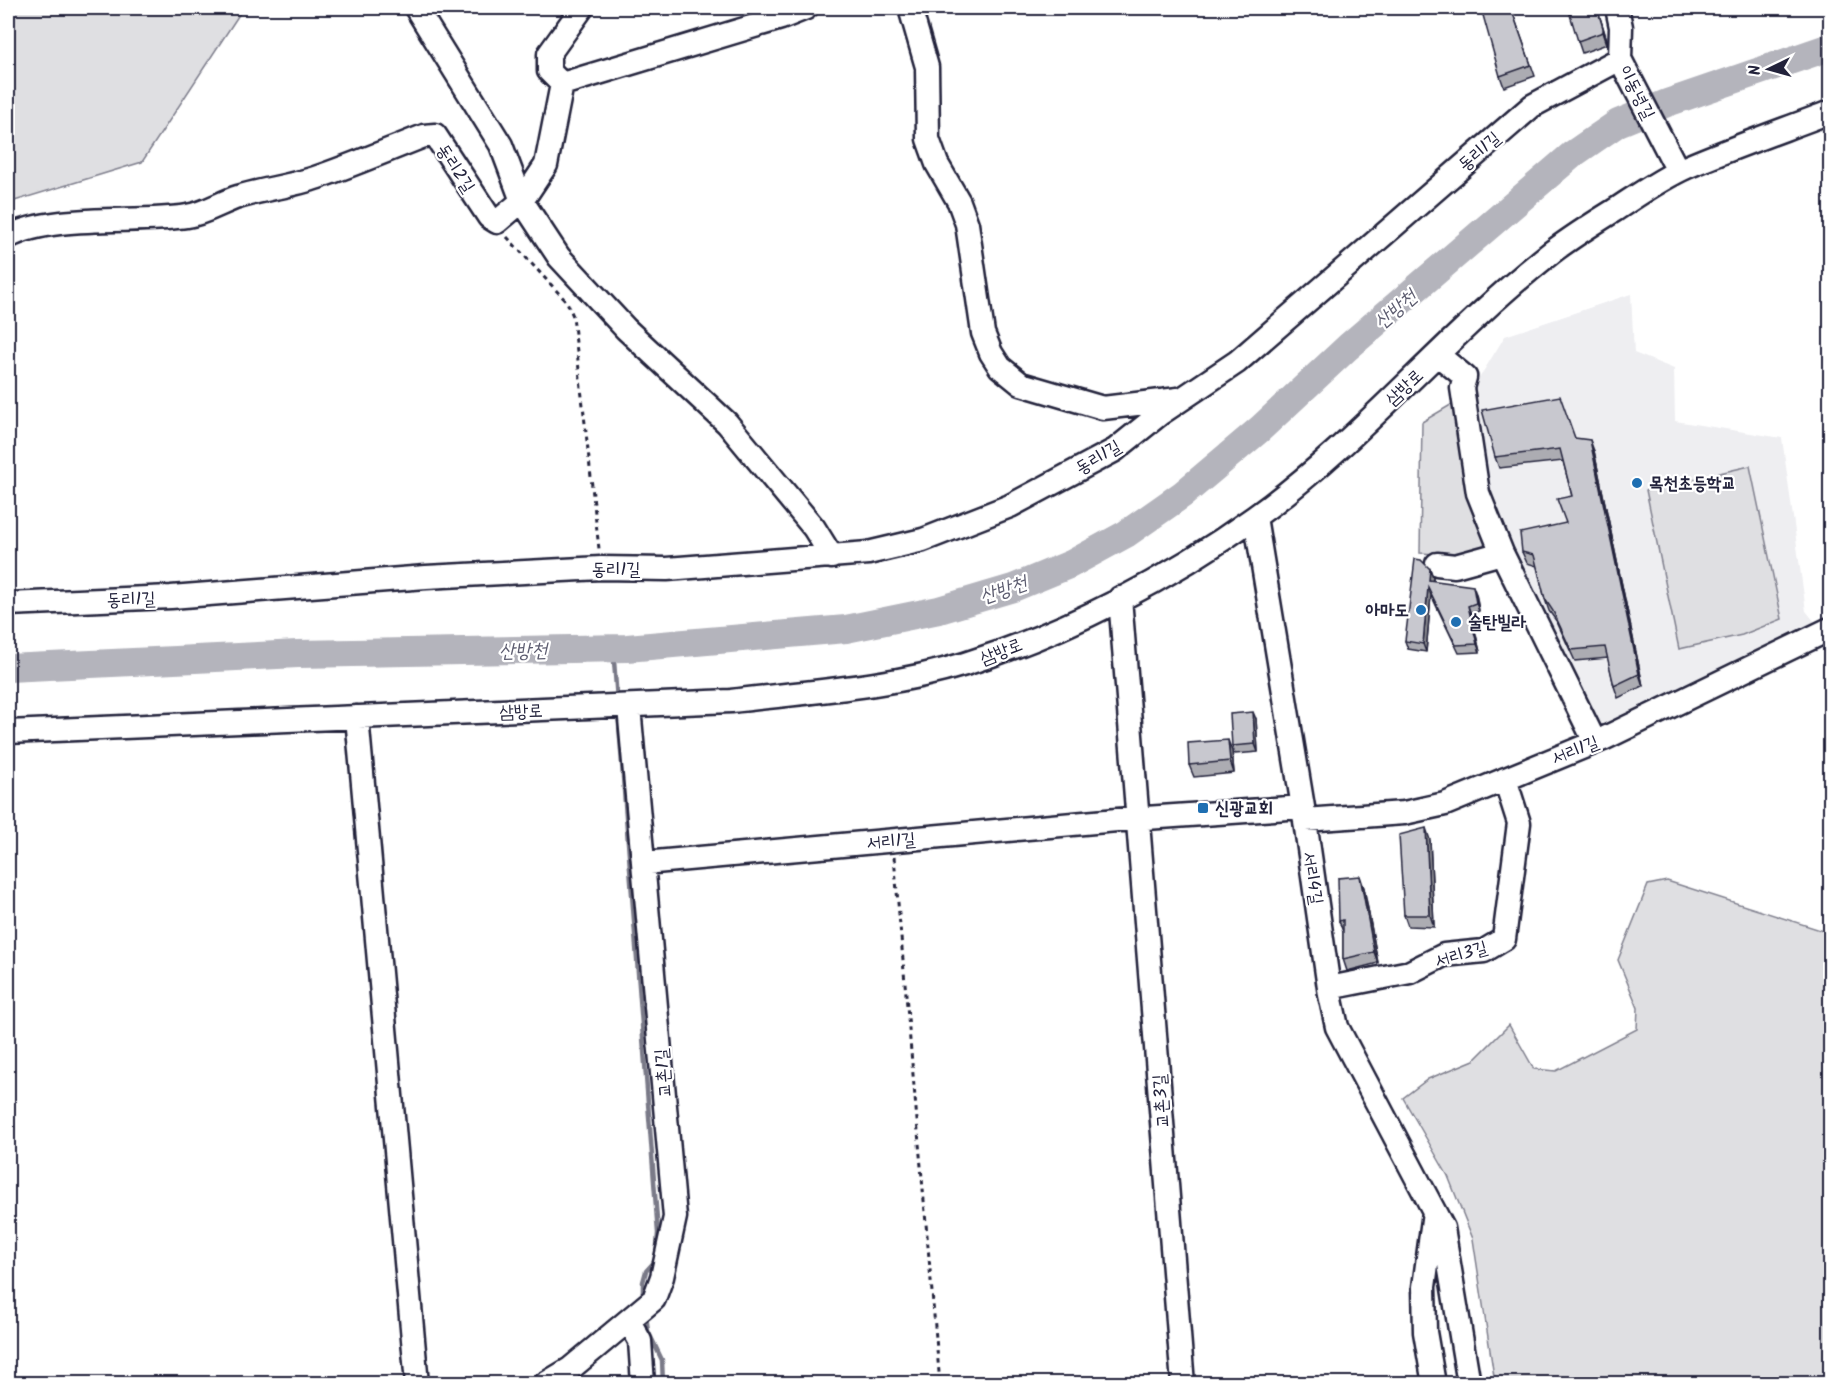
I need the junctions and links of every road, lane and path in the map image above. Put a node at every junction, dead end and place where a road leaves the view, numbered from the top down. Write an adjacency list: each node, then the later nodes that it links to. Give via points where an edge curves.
1 (416, 8): 10 (street, via 501,145)
2 (582, 8): 7 (street, via 549,54 549,71)
3 (806, 8): 7 (street)
4 (910, 8): 14 (street, 동리1길, via 927,67 928,139 967,224 983,333 1000,367 1020,384 1103,408)
5 (1617, 8): 6 (street, 이동녕길)
6 (1620, 59): 9 (street, 이동녕길); 14 (street, 동리1길, via 1532,106 1237,362)
7 (562, 84): 10 (street, via 546,165)
8 (1830, 112): 9 (street, 삼방로)
9 (1678, 171): 13 (street, 삼방로, via 1552,252)
10 (522, 201): 11 (street); 17 (street, via 559,257 626,329 727,423 814,528)
11 (497, 222): 12 (street, 동리2길, via 489,217 435,135 316,178 218,203 189,216 114,219 19,231); 18 (path, via 567,302 573,316)
12 (8, 237)
13 (1438, 355): 15 (street, 삼방로, via 1310,474); 16 (street, via 1465,377 1462,388 1478,493)
14 (1185, 398): 17 (street, 동리1길, via 1115,450 1010,506 923,540)
15 (1255, 517): 20 (street, 삼방로, via 1195,557); 28 (street, 서리4길)
16 (1502, 553): 19 (street); 26 (street)
17 (832, 557): 18 (street, 동리1길, via 667,569)
18 (601, 568): 21 (street, 동리1길)
19 (1449, 571)
20 (1120, 598): 23 (street, 삼방로, via 1036,637 964,664 838,688 731,701); 29 (street)
21 (8, 604)
22 (1830, 629): 26 (street, 서리1길)
23 (621, 707): 24 (street, 삼방로); 31 (street, 교촌1길)
24 (357, 717): 25 (street, 삼방로); 35 (street)
25 (8, 732)
26 (1595, 742): 27 (street, 서리1길)
27 (1505, 779): 28 (street, 서리1길, via 1445,804 1404,813); 32 (street, 서리3길, via 1519,823 1503,939 1484,951 1444,955 1410,972)
28 (1304, 814): 29 (street, 서리1길); 32 (street, 서리4길)
29 (1139, 819): 30 (street, 서리1길); 39 (street, 교촌3길)
30 (893, 841): 31 (street, 서리1길); 38 (path)
31 (644, 863): 34 (street, 교촌1길, via 675,1205 672,1240 653,1300)
32 (1329, 988): 33 (street, 서리4길, via 1337,1027)
33 (1437, 1213): 40 (street, via 1424,1287 1425,1332); 41 (street, 서리4길, via 1448,1252)
34 (632, 1318): 36 (street, 교촌1길, via 570,1369); 37 (street, via 640,1341)
35 (417, 1383)
36 (545, 1383)
37 (643, 1383)
38 (940, 1383)
39 (1183, 1383)
40 (1434, 1383)
41 (1469, 1383)

